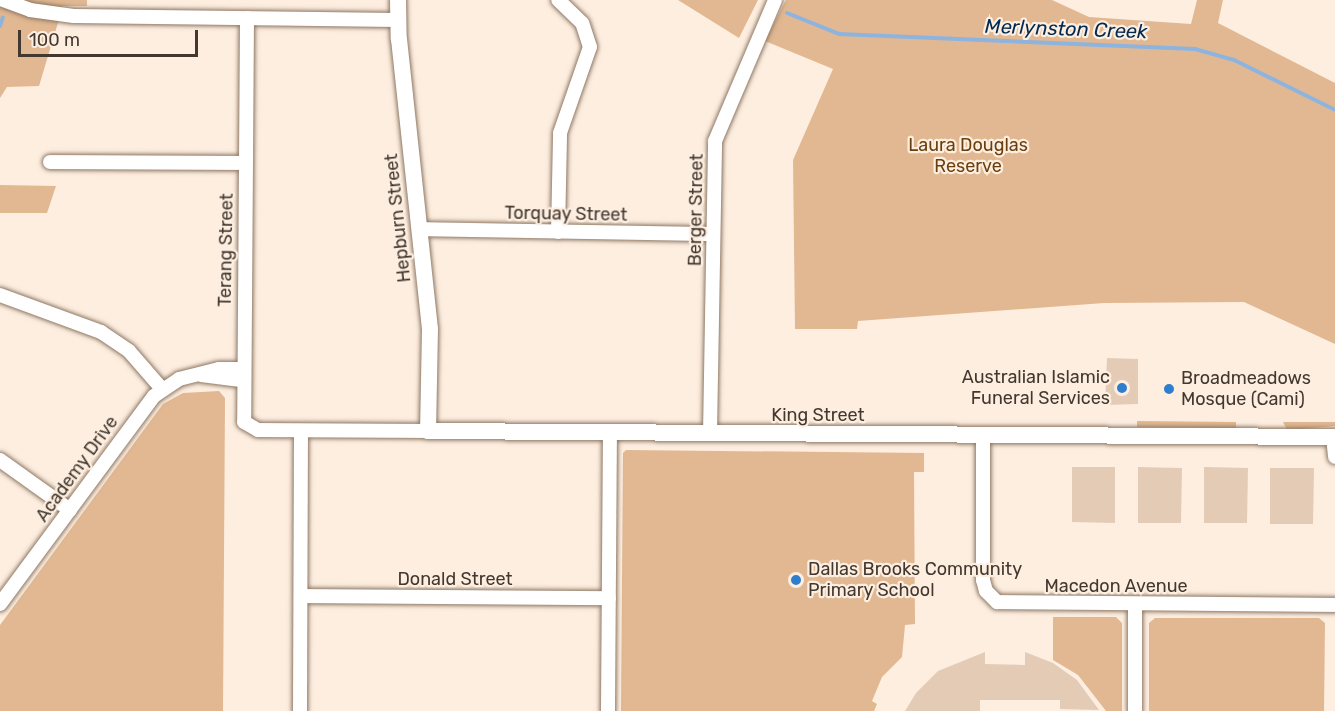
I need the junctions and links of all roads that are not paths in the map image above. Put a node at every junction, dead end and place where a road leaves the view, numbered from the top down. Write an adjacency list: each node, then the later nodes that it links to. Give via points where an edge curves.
1 (3, 0): 5 (street, via 58,15)
2 (399, 0): 6 (street, Hepburn Street)
3 (558, 0): 10 (street, via 582,23 590,47 560,133)
4 (776, 0): 11 (street, Berger Street, via 717,132)
5 (247, 18): 6 (street); 8 (street, Terang Street)
6 (398, 21): 9 (street, Hepburn Street)
7 (50, 162): 8 (street)
8 (245, 163): 13 (street, Terang Street)
9 (419, 230): 10 (street, Torquay Street); 16 (street, Hepburn Street, via 430,329)
10 (558, 231): 11 (street, Torquay Street)
11 (713, 234): 18 (street, Berger Street)
12 (0, 295): 14 (street, via 101,332 129,351)
13 (242, 375): 14 (street, Academy Drive, via 199,375 179,379); 15 (street, Terang Street, via 242,416 247,426)
14 (162, 389): 23 (street, Academy Drive)
15 (301, 431): 16 (street, King Street); 24 (street)
16 (428, 431): 17 (street, King Street)
17 (610, 433): 18 (street, King Street); 25 (street)
18 (710, 433): 19 (street, King Street)
19 (983, 435): 20 (street, King Street); 27 (street, Macedon Avenue, via 983,580 989,596 1005,603)
20 (1334, 438): 21 (street)
21 (1335, 457)
22 (0, 460): 23 (street)
23 (70, 510): 26 (street, Academy Drive)
24 (301, 596): 25 (street, Donald Street); 29 (street)
25 (609, 598): 30 (street)
26 (0, 604)
27 (1135, 604): 28 (street, Macedon Avenue); 31 (street)
28 (1335, 605)
29 (300, 711)
30 (608, 711)
31 (1135, 711)

